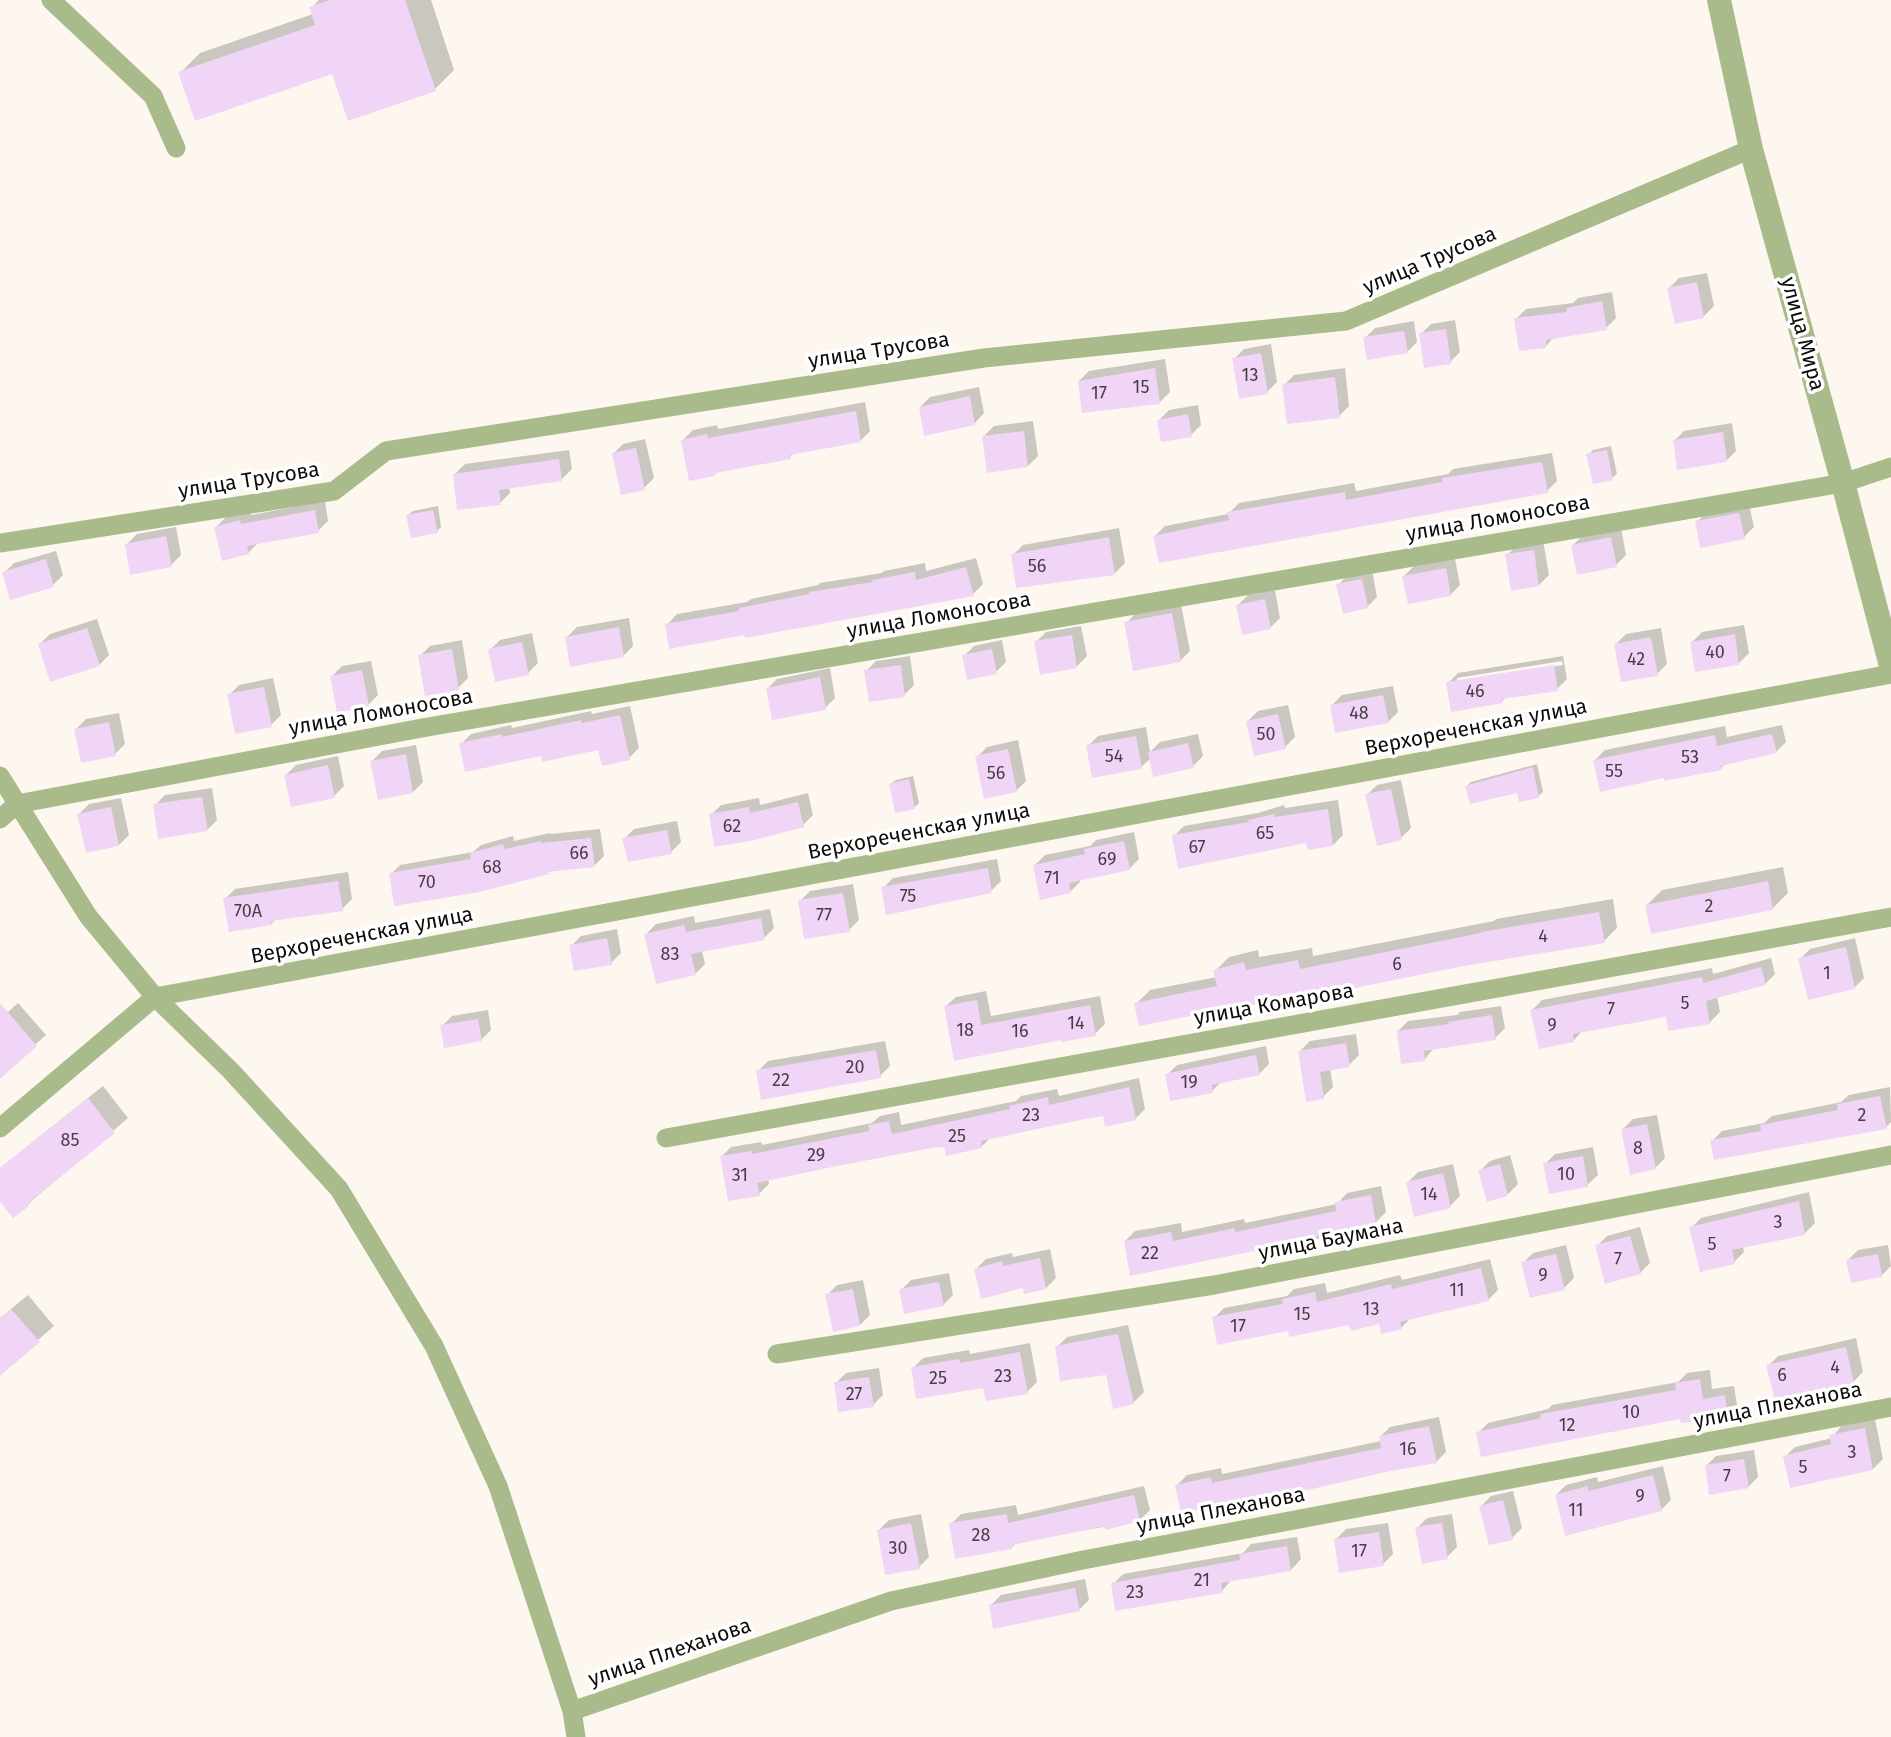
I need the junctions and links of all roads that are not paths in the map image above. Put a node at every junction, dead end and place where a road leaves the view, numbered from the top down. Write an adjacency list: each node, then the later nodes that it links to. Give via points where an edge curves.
1 (51, 0): 3 (street, via 153,96)
2 (1719, 0): 4 (street, улица Мира)
3 (176, 148)
4 (1751, 149): 6 (street, улица Мира); 7 (street, улица Трусова, via 1346,321 984,358 386,451 334,491)
5 (1891, 467): 6 (street, улица Ломоносова)
6 (1843, 483): 8 (street, улица Мира); 11 (street, улица Ломоносова, via 422,728)
7 (0, 543)
8 (1891, 666)
9 (1891, 674): 14 (street, Верхореченская улица)
10 (0, 776): 11 (street)
11 (17, 804): 12 (street); 14 (street, via 88,916)
12 (0, 819)
13 (1891, 917): 16 (street, улица Комарова)
14 (155, 997): 15 (street, Верхореченская улица); 20 (street, via 231,1071 339,1189 434,1346 498,1486)
15 (0, 1128)
16 (666, 1138)
17 (1891, 1155): 18 (street, улица Баумана, via 1214,1285)
18 (776, 1354)
19 (1891, 1407): 20 (street, улица Плеханова, via 1083,1560 891,1601)
20 (572, 1711): 21 (street)
21 (576, 1737)

